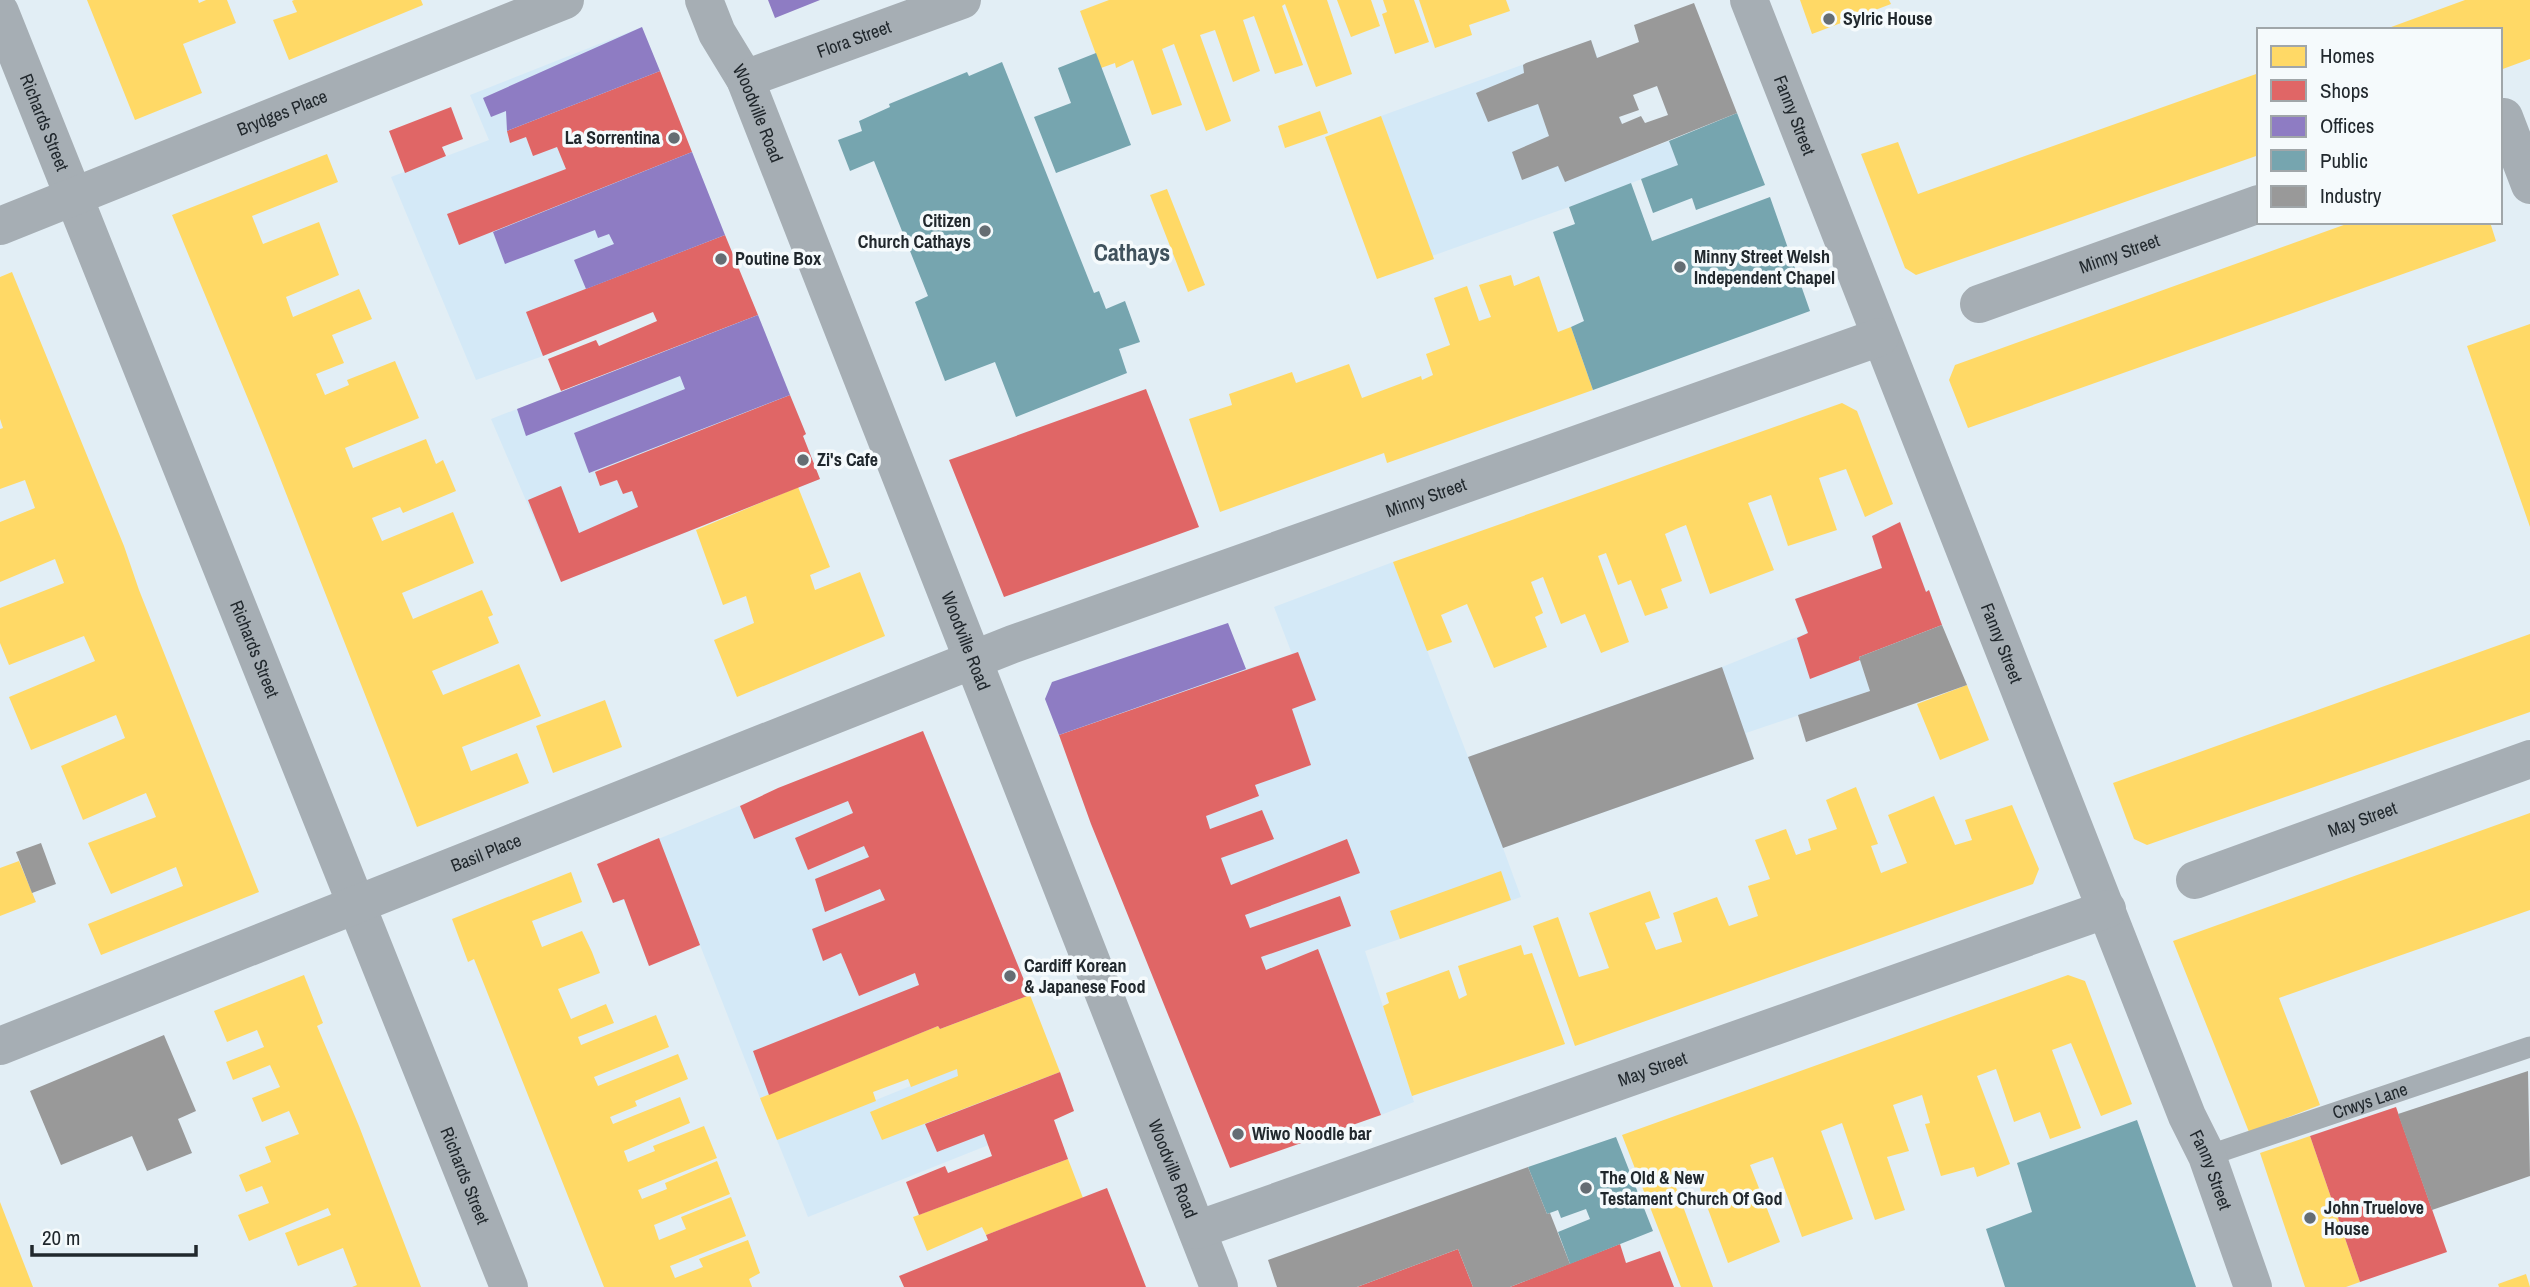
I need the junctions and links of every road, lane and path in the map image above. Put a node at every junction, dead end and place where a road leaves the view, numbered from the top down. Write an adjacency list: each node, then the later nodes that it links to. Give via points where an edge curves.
1 (565, 0): 9 (street, Brydges Place)
2 (704, 0): 6 (street, Woodville Road, via 717,33)
3 (962, 0): 6 (street, Flora Street)
4 (1749, 0): 13 (street, Fanny Street)
5 (0, 12): 9 (street, Richards Street)
6 (745, 79): 14 (street, Woodville Road)
7 (2511, 114): 8 (street)
8 (2530, 185)
9 (74, 198): 11 (street, Brydges Place); 17 (street, Richards Street)
10 (2257, 205): 12 (street, Minny Street)
11 (0, 226)
12 (1979, 304)
13 (1880, 337): 14 (street, Minny Street); 18 (street, Fanny Street)
14 (974, 661): 17 (street, Basil Place); 22 (street, Woodville Road)
15 (2530, 759): 16 (street, May Street)
16 (2195, 880)
17 (358, 904): 19 (street, Basil Place); 23 (street, Richards Street)
18 (2106, 909): 21 (street, Fanny Street); 22 (street, May Street)
19 (0, 1046)
20 (2530, 1047): 21 (lane, Crwys Lane)
21 (2207, 1156): 25 (street, Fanny Street)
22 (1197, 1230): 24 (street, Woodville Road)
23 (509, 1287)
24 (1219, 1287)
25 (2253, 1287)

